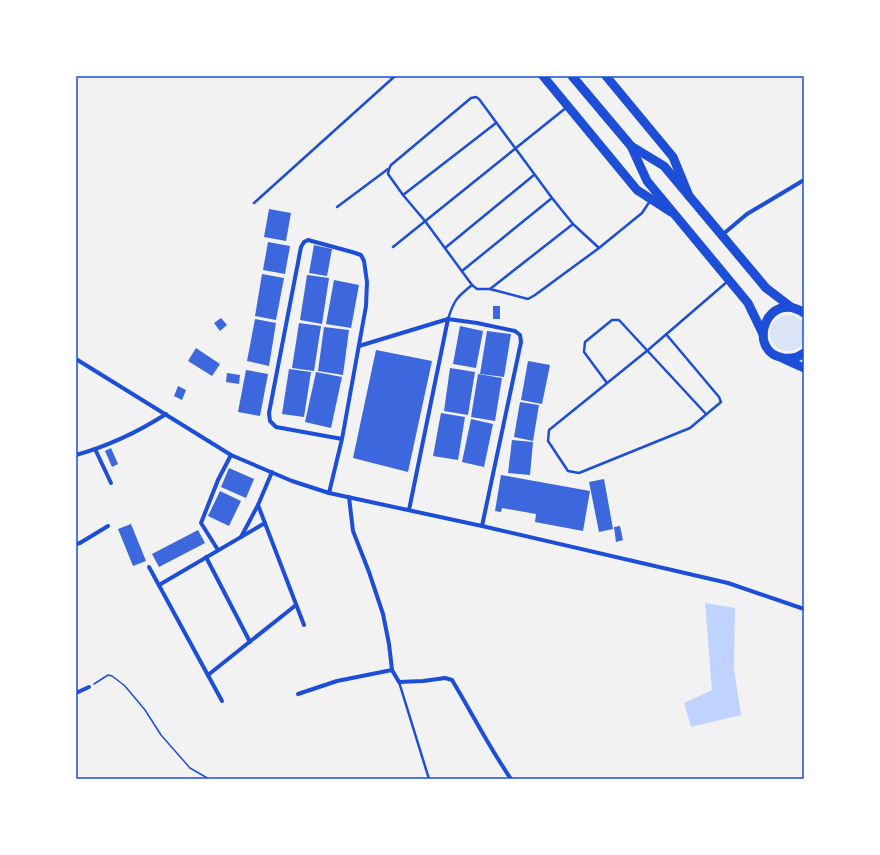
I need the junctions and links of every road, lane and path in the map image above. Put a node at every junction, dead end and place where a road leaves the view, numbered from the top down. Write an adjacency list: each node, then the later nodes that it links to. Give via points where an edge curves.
1 (395, 76): 16 (lane)
2 (543, 76): 5 (main road)
3 (572, 76): 7 (main road)
4 (606, 76): 13 (main road, via 673,158)
5 (567, 106): 8 (lane); 15 (main road, via 637,190)
6 (496, 123): 8 (lane); 9 (lane, via 479,99 471,98); 12 (lane)
7 (630, 146): 13 (main road, via 664,166); 18 (main road, via 647,181)
8 (515, 148): 10 (lane); 19 (lane)
9 (389, 169): 12 (lane, via 388,174); 17 (lane)
10 (534, 175): 14 (lane); 23 (lane)
11 (804, 181): 21 (street, via 747,214)
12 (403, 195): 19 (lane)
13 (689, 196): 21 (main road)
14 (552, 198): 20 (lane); 25 (lane)
15 (651, 199): 18 (main road); 24 (lane, via 642,213)
16 (254, 203)
17 (337, 207)
18 (671, 212): 26 (main road)
19 (425, 221): 22 (lane); 23 (lane)
20 (573, 224): 24 (lane); 28 (lane)
21 (722, 235): 29 (main road, via 766,288)
22 (393, 247)
23 (445, 248): 25 (lane)
24 (599, 248): 28 (lane, via 528,299)
25 (462, 271): 27 (lane)
26 (729, 280): 32 (lane); 33 (main road, via 748,303)
27 (472, 285): 28 (lane); 31 (lane, via 458,296)
28 (490, 289)
29 (791, 307): 30 (main road); 33 (main road, via 773,312 765,322)
30 (804, 313)
31 (448, 319): 34 (street); 52 (street); 55 (street, via 515,331 520,335 521,342)
32 (666, 334): 35 (lane); 42 (lane, via 721,400)
33 (763, 334): 37 (main road, via 771,352)
34 (358, 346): 43 (street); 43 (street, via 366,306 364,261 360,255 308,240 301,248 269,413 270,421 276,427)
35 (648, 350): 40 (lane); 40 (lane, via 618,320 612,320 584,342 584,352); 42 (lane)
36 (804, 353): 37 (main road, via 796,357)
37 (781, 358): 39 (main road)
38 (76, 359): 41 (street)
39 (804, 368)
40 (606, 383): 42 (lane, via 549,430 548,441 568,471 578,473 690,428)
41 (166, 414): 44 (street, via 146,428); 46 (street)
42 (706, 414)
43 (342, 439): 49 (street)
44 (95, 449): 45 (street); 48 (street)
45 (76, 455)
46 (231, 455): 47 (street); 58 (street, via 201,523)
47 (272, 472): 49 (street); 51 (street)
48 (111, 483)
49 (329, 493): 50 (street)
50 (349, 497): 52 (street); 66 (street, via 353,530 383,614)
51 (258, 505): 53 (street); 56 (street)
52 (409, 510): 55 (street)
53 (265, 523): 56 (street); 62 (street)
54 (108, 526): 57 (street)
55 (482, 526): 63 (street, via 728,583)
56 (241, 537): 58 (street)
57 (76, 544)
58 (218, 550): 59 (street)
59 (206, 558): 61 (street); 65 (street)
60 (149, 567): 61 (street)
61 (159, 584): 67 (street)
62 (296, 604): 64 (street); 65 (street)
63 (804, 609)
64 (304, 624)
65 (250, 642): 67 (street)
66 (392, 670): 68 (street); 71 (street, via 337,681)
67 (208, 675): 72 (street)
68 (399, 682): 74 (lane); 75 (street, via 445,678 452,680)
69 (89, 687): 70 (street); 73 (path, via 108,675 112,676 125,686 146,710 161,735 190,768)
70 (76, 693)
71 (298, 694)
72 (222, 701)
73 (209, 779)
74 (429, 779)
75 (511, 779)

